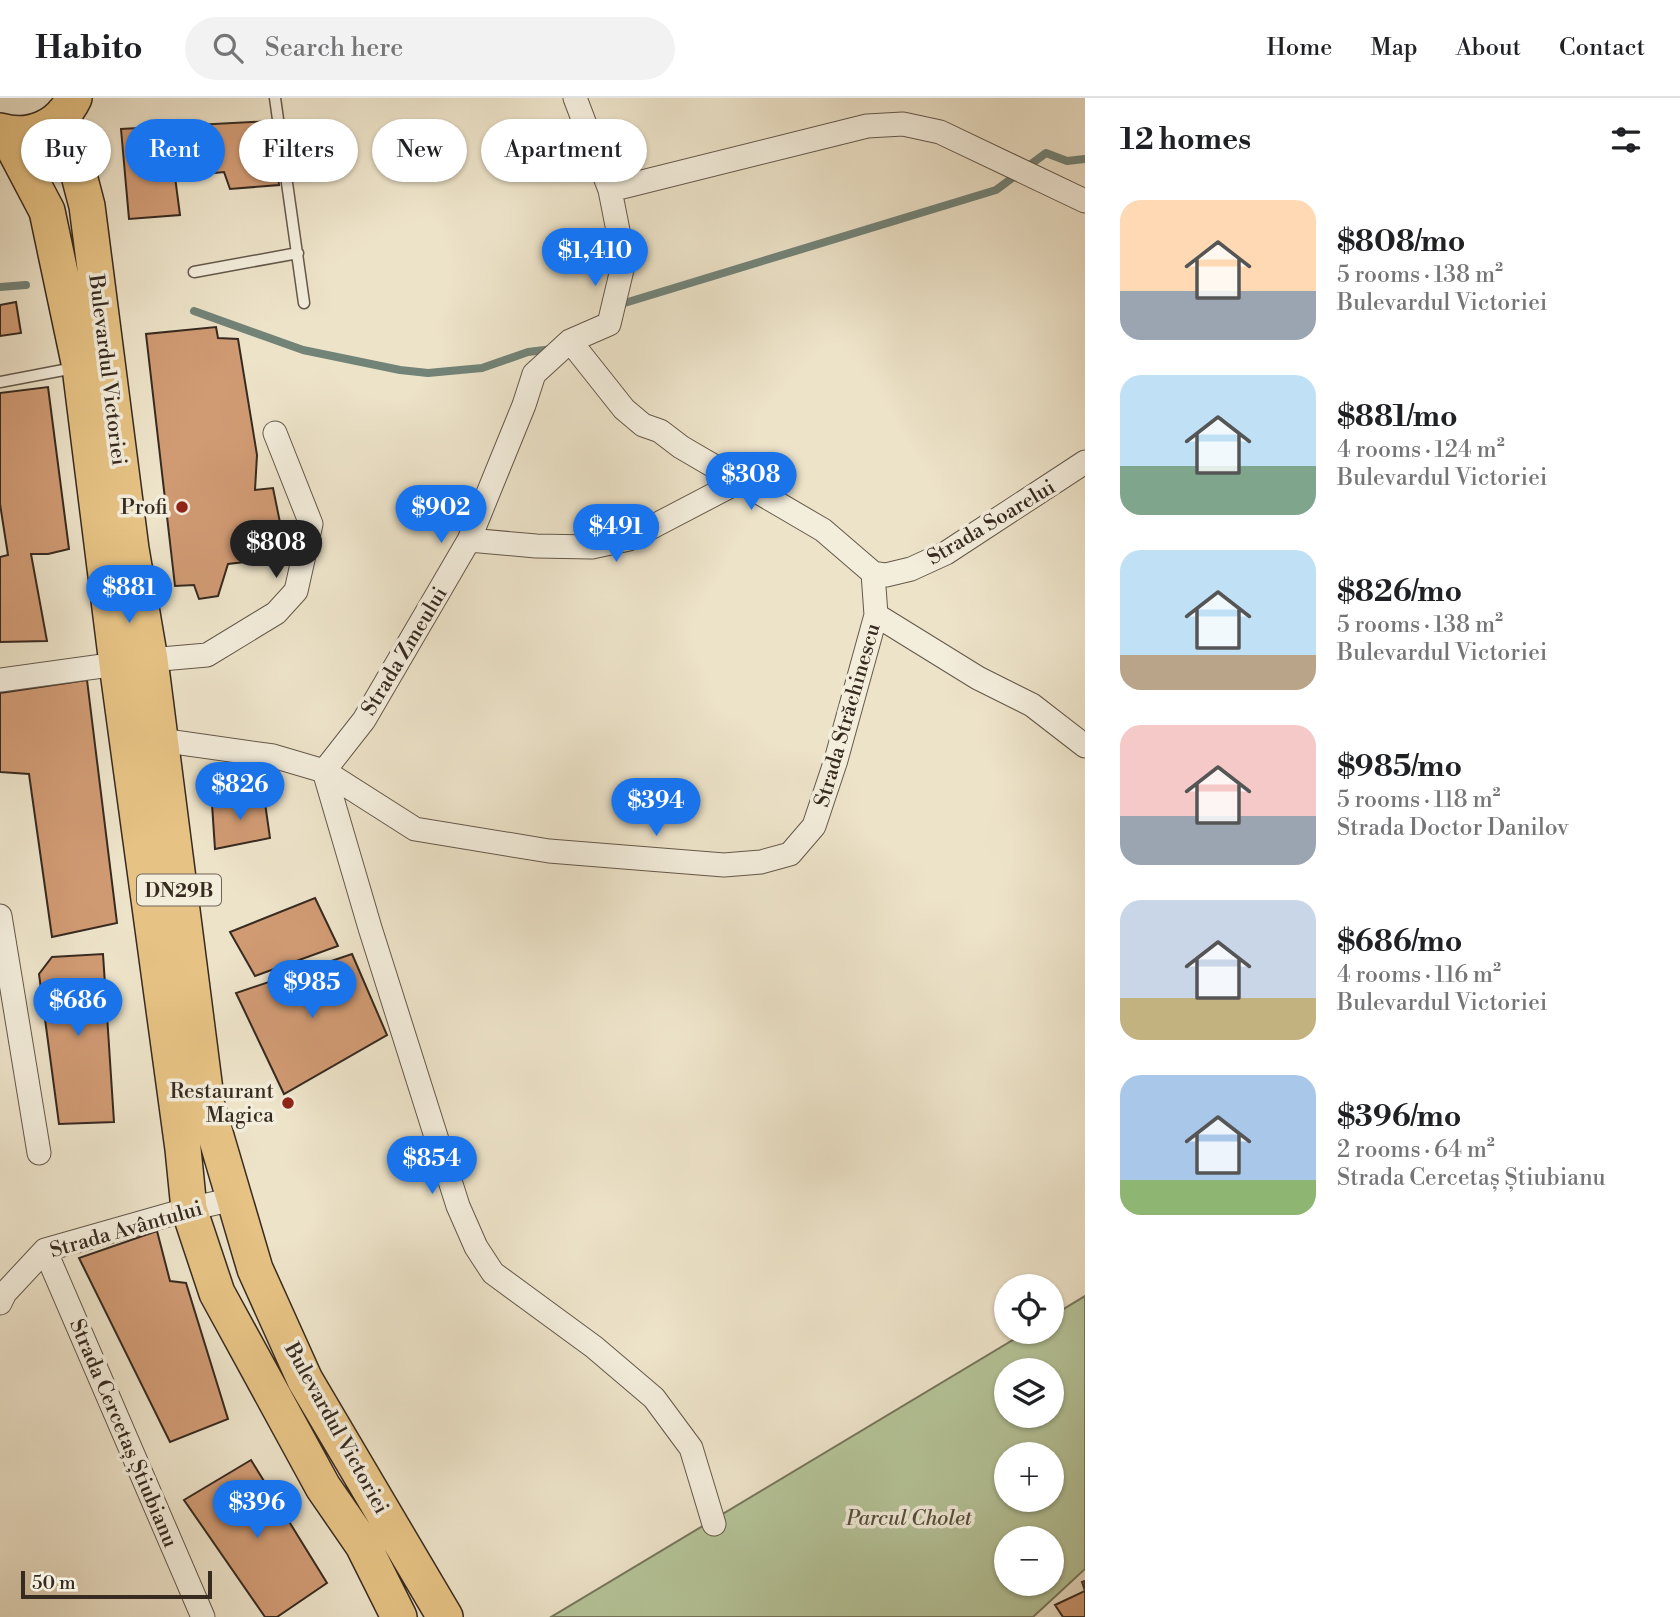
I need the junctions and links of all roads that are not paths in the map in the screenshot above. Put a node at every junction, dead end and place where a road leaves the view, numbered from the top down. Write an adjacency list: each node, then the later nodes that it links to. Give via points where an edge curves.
1 (275, 98): 7 (lane)
2 (575, 98): 5 (street)
3 (69, 106): 4 (main road, via 51,125 37,131); 19 (main road, Bulevardul Victoriei / DN29B, via 87,206 131,549)
4 (3, 132): 11 (main road, Bulevardul Victoriei / DN29B, via 47,211)
5 (610, 190): 6 (street, via 867,126 903,124 940,132); 10 (street, Strada Zmeului, via 624,261 610,324)
6 (1085, 201)
7 (298, 253): 8 (lane); 9 (lane)
8 (194, 272)
9 (304, 303)
10 (570, 341): 15 (street, via 624,409 643,425); 16 (street, Strada Zmeului, via 534,374)
11 (80, 367): 12 (lane); 19 (main road, Bulevardul Victoriei / DN29B)
12 (0, 382)
13 (275, 433): 19 (street, via 311,524 296,591 276,613 207,655)
14 (1085, 462): 17 (street, Strada Soarelui, via 946,553 911,569)
15 (740, 481): 16 (street, via 629,539 592,547); 17 (street, via 823,530)
16 (470, 540): 23 (street, Strada Zmeului, via 364,720)
17 (873, 573): 18 (street, Strada Străchinescu)
18 (876, 615): 22 (street, via 978,678 1032,705); 23 (street, Strada Străchinescu, via 814,827 790,854 724,865 549,851 415,830)
19 (133, 662): 20 (street); 21 (main road, Bulevardul Victoriei / DN29B); 27 (main road, Bulevardul Victoriei / DN29B)
20 (0, 680)
21 (160, 740): 23 (street, Strada Străchinescu, via 272,756); 26 (main road, Bulevardul Victoriei / DN29B, via 207,1106)
22 (1085, 746)
23 (324, 771): 30 (street, via 454,1192 476,1247 493,1272 654,1398 691,1448)
24 (0, 916): 25 (street)
25 (39, 1153)
26 (233, 1199): 27 (street, Strada Avântului); 33 (main road, Bulevardul Victoriei / DN29B, via 255,1269 305,1380)
27 (189, 1209): 28 (street, Strada Avântului); 32 (main road, Bulevardul Victoriei / DN29B, via 217,1293 323,1487 363,1545)
28 (45, 1250): 29 (street, Strada Avântului); 31 (street, Strada Cercetaș Știubianu)
29 (0, 1303)
30 (714, 1524)
31 (203, 1617)
32 (399, 1617)
33 (445, 1617)

